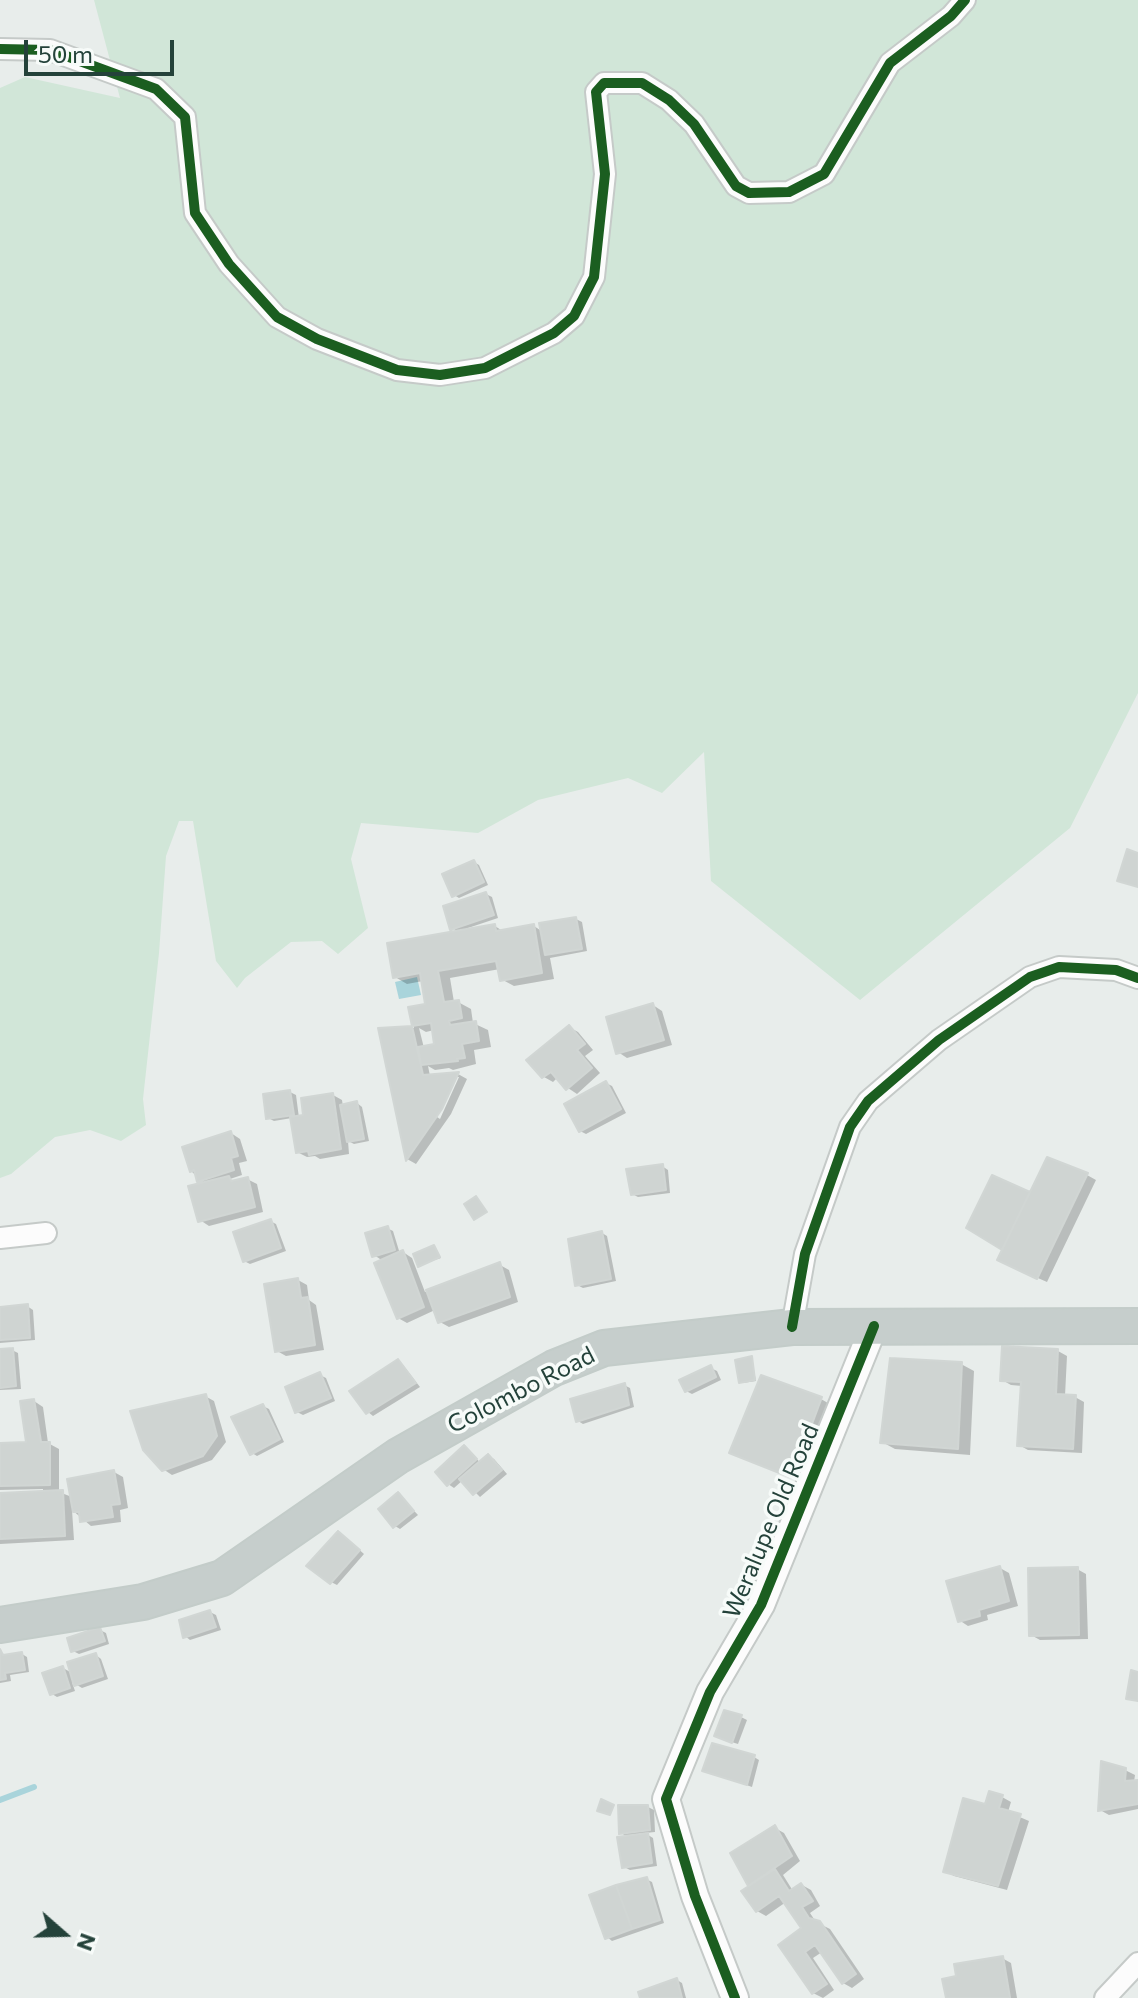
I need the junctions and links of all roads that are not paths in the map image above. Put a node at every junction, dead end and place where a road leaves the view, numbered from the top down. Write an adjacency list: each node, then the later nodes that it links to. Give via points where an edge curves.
1 (965, 0): 2 (street, via 890,63 824,174 789,192 749,193 736,186 694,124 669,100 642,83 604,83 596,92 605,174 594,277 574,316 554,333 485,368 440,375 397,370 277,317 229,264 195,213 185,117 156,89 50,50)
2 (0, 49)
3 (1138, 978): 8 (street, via 1116,970 1059,967 1030,977 939,1040 868,1101 850,1127 805,1254)
4 (46, 1233): 5 (street)
5 (0, 1238)
6 (874, 1326): 7 (highway, Colombo Road); 8 (highway, Colombo Road); 11 (street, Weralupe Old Road, via 761,1605 710,1692 666,1799 695,1896)
7 (1138, 1326)
8 (792, 1327): 9 (highway, Colombo Road, via 604,1348 554,1368 398,1456 222,1578 143,1602)
9 (0, 1625)
10 (1138, 1963): 12 (street)
11 (735, 1998)
12 (1105, 1998)

